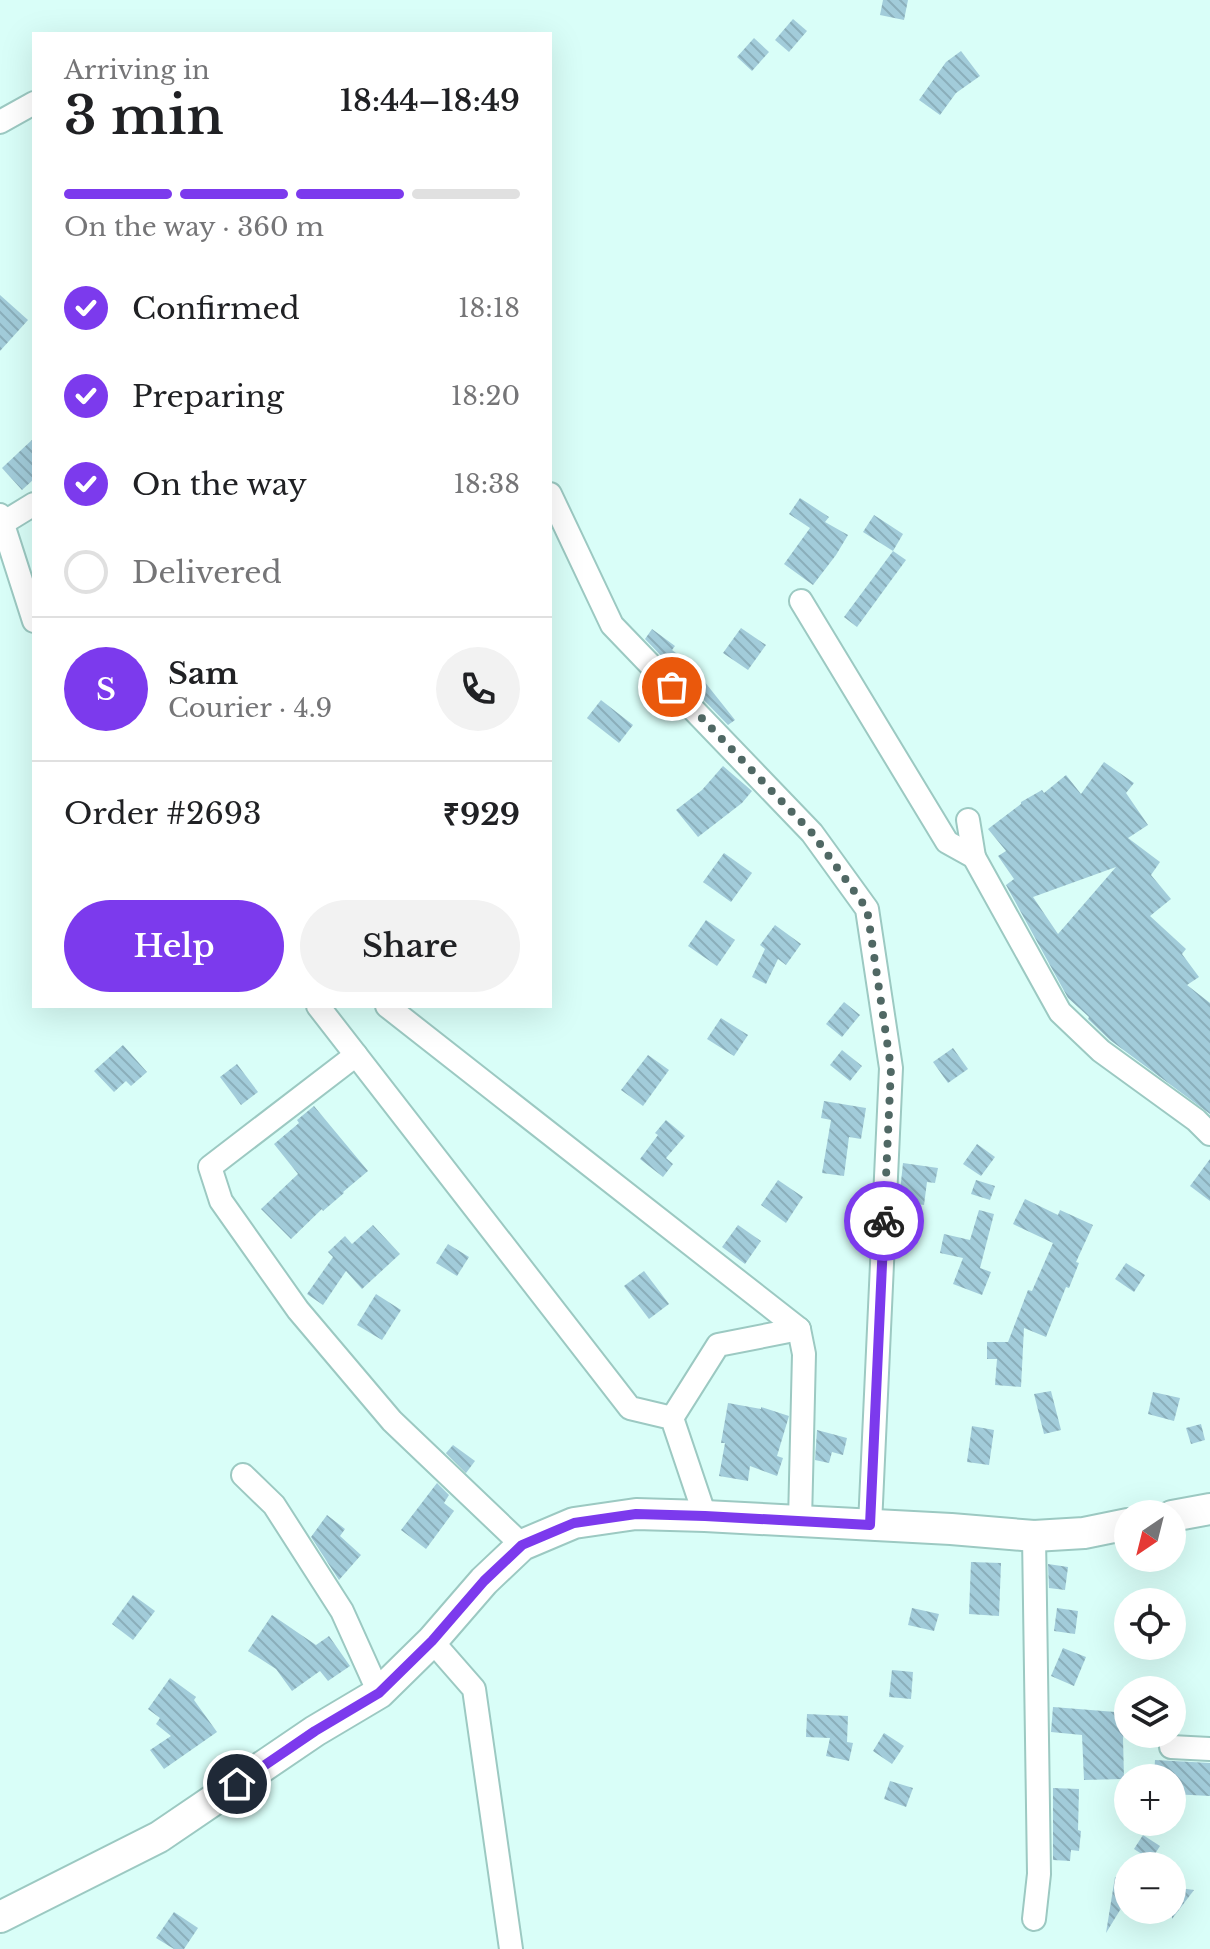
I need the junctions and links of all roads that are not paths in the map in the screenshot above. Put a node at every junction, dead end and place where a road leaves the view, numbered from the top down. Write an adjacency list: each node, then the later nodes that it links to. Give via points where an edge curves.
1 (32, 104): 2 (street)
2 (0, 122)
3 (552, 498): 21 (street, via 612,625 812,833 867,909 891,1068)
4 (32, 505): 5 (street)
5 (1, 519): 7 (street)
6 (801, 601): 9 (street, via 947,842)
7 (32, 615)
8 (968, 820): 9 (street)
9 (974, 857): 13 (street, via 1060,1012 1101,1051)
10 (320, 1008): 12 (street)
11 (390, 1008): 14 (street)
12 (356, 1055): 15 (street, via 630,1408); 24 (street, via 210,1167 221,1201 298,1310 392,1421)
13 (1210, 1134)
14 (799, 1329): 15 (street, via 718,1345); 20 (street, via 804,1354)
15 (672, 1418): 19 (street)
16 (243, 1475): 26 (street, via 274,1505 342,1611)
17 (1210, 1509): 18 (main road)
18 (1186, 1513)
19 (705, 1516): 20 (main road); 24 (main road, via 636,1514 574,1523)
20 (800, 1521): 21 (main road)
21 (870, 1525): 23 (main road)
22 (1114, 1527): 23 (main road)
23 (1034, 1536): 30 (street, via 1039,1874)
24 (522, 1545): 25 (main road)
25 (432, 1641): 26 (main road); 31 (street, via 474,1689)
26 (379, 1693): 29 (main road, via 159,1837)
27 (1186, 1748): 28 (street)
28 (1210, 1749)
29 (0, 1917)
30 (1034, 1919)
31 (511, 1949)

